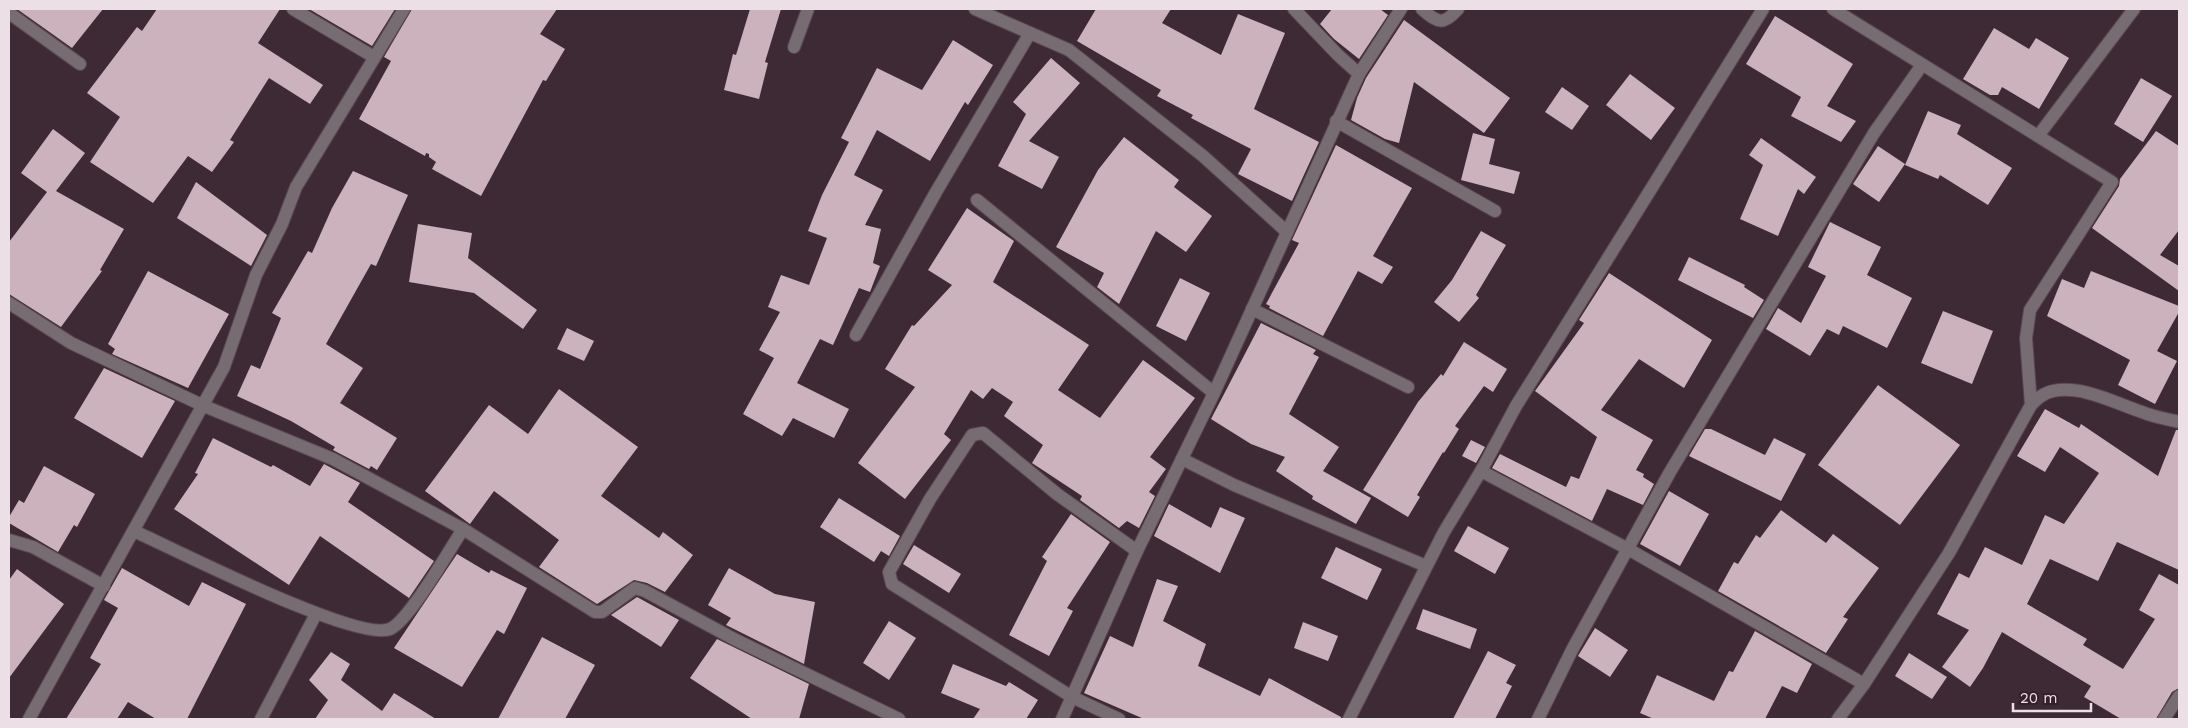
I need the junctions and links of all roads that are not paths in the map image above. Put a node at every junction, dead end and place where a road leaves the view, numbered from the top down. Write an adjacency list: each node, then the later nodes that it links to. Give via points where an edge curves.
1 (293, 9): 15 (street)
2 (404, 9): 15 (street)
3 (808, 9): 14 (street)
4 (976, 9): 13 (street)
5 (1294, 9): 18 (street)
6 (1401, 9): 18 (street)
7 (1422, 9): 8 (street, via 1441,22 1448,20)
8 (1458, 9)
9 (1763, 9): 33 (street, via 1516,406)
10 (1833, 9): 17 (street)
11 (2134, 9): 20 (street)
12 (9, 13): 16 (street)
13 (1030, 33): 23 (street, via 1069,50 1203,156); 26 (street)
14 (794, 47)
15 (374, 57): 30 (street, via 296,187 282,224 256,275 224,367)
16 (80, 64)
17 (1922, 65): 20 (street); 37 (street, via 1874,133 1670,472)
18 (1358, 74): 19 (street)
19 (1336, 121): 22 (street); 23 (street)
20 (2038, 136): 29 (street, via 2112,182 2030,310 2026,338)
21 (977, 200): 28 (street)
22 (1494, 211)
23 (1287, 232): 25 (street)
24 (9, 303): 30 (street, via 70,343)
25 (1252, 309): 27 (street); 28 (street)
26 (856, 336)
27 (1408, 387)
28 (1214, 393): 32 (street)
29 (2031, 405): 31 (street, via 2042,395 2071,390); 42 (street, via 1949,554)
30 (204, 406): 34 (street, via 333,459); 35 (street)
31 (2179, 422)
32 (1182, 459): 38 (street); 39 (street, via 1234,485)
33 (1481, 471): 37 (street); 39 (street)
34 (463, 529): 41 (street, via 400,624 390,630 359,629); 47 (street, via 595,612 602,612 636,588 645,591)
35 (134, 531): 40 (street); 41 (street)
36 (9, 540): 40 (street, via 33,547)
37 (1628, 548): 42 (street); 51 (street)
38 (1137, 551): 44 (street); 44 (street, via 1058,494 983,433 972,435 891,565 889,579 892,584)
39 (1426, 566): 50 (street)
40 (104, 586): 45 (street)
41 (316, 614): 46 (street)
42 (1864, 684): 52 (street)
43 (2179, 696): 53 (street)
44 (1072, 697): 48 (street); 49 (street)
45 (29, 719)
46 (261, 719)
47 (899, 719)
48 (1062, 719)
49 (1118, 719)
50 (1349, 719)
51 (1538, 719)
52 (1838, 719)
53 (2164, 719)

